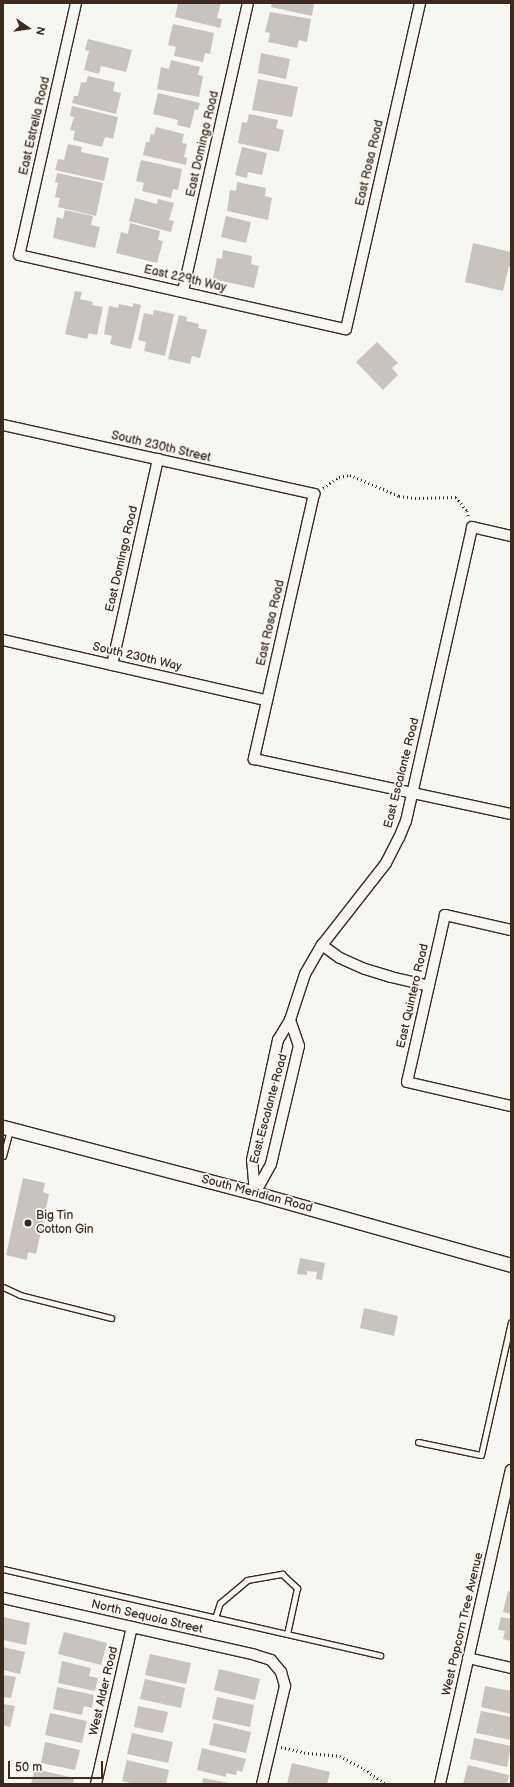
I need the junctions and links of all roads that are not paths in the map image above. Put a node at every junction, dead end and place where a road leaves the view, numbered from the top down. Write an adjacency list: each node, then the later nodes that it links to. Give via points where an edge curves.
1 (76, 3): 4 (street, East Estrella Road)
2 (248, 3): 5 (street, East Domingo Road)
3 (420, 3): 6 (street, East Rosa Road)
4 (19, 255): 5 (street, East 229th Way)
5 (183, 291): 6 (street, East 229th Way)
6 (346, 328)
7 (3, 425): 8 (street, South 230th Street)
8 (158, 459): 9 (street, South 230th Street); 12 (street, East Domingo Road)
9 (314, 494): 13 (street, East Rosa Road)
10 (511, 536): 14 (street, East Escalante Road, via 472,528)
11 (3, 640): 12 (street, South 230th Way)
12 (112, 665): 13 (street, South 230th Way)
13 (266, 700): 14 (street, East Rosa Road, via 254,759)
14 (412, 792): 15 (street); 17 (street, East Escalante Road, via 404,826 386,863)
15 (511, 814)
16 (511, 930): 18 (street, East Quintero Road, via 445,915)
17 (322, 945): 18 (street, via 340,958 365,969 391,978); 19 (street, East Escalante Road, via 305,974)
18 (429, 986): 20 (street, East Quintero Road, via 407,1082)
19 (290, 1020): 23 (street, East Escalante Road, via 278,1040 252,1160); 23 (street, East Escalante Road, via 299,1046 271,1164)
20 (511, 1106)
21 (7, 1128): 22 (lane); 23 (street, South Meridian Road)
22 (3, 1156)
23 (255, 1193): 24 (street, South Meridian Road)
24 (511, 1264)
25 (3, 1287): 26 (lane, via 20,1295)
26 (111, 1318)
27 (511, 1322): 28 (lane, via 481,1456)
28 (418, 1442)
29 (511, 1470): 36 (street, West Popcorn Tree Avenue)
30 (3, 1569): 32 (lane)
31 (3, 1598): 33 (street, North Sequoia Street)
32 (215, 1618): 34 (lane); 34 (lane, via 220,1603 247,1580 282,1574 296,1588)
33 (132, 1627): 38 (street, West Alder Road); 39 (street, North Sequoia Street, via 255,1654 271,1660 281,1672 285,1686)
34 (287, 1634): 35 (lane)
35 (380, 1655)
36 (468, 1658): 37 (street); 40 (street, West Popcorn Tree Avenue)
37 (511, 1668)
38 (96, 1784)
39 (262, 1784)
40 (440, 1784)

